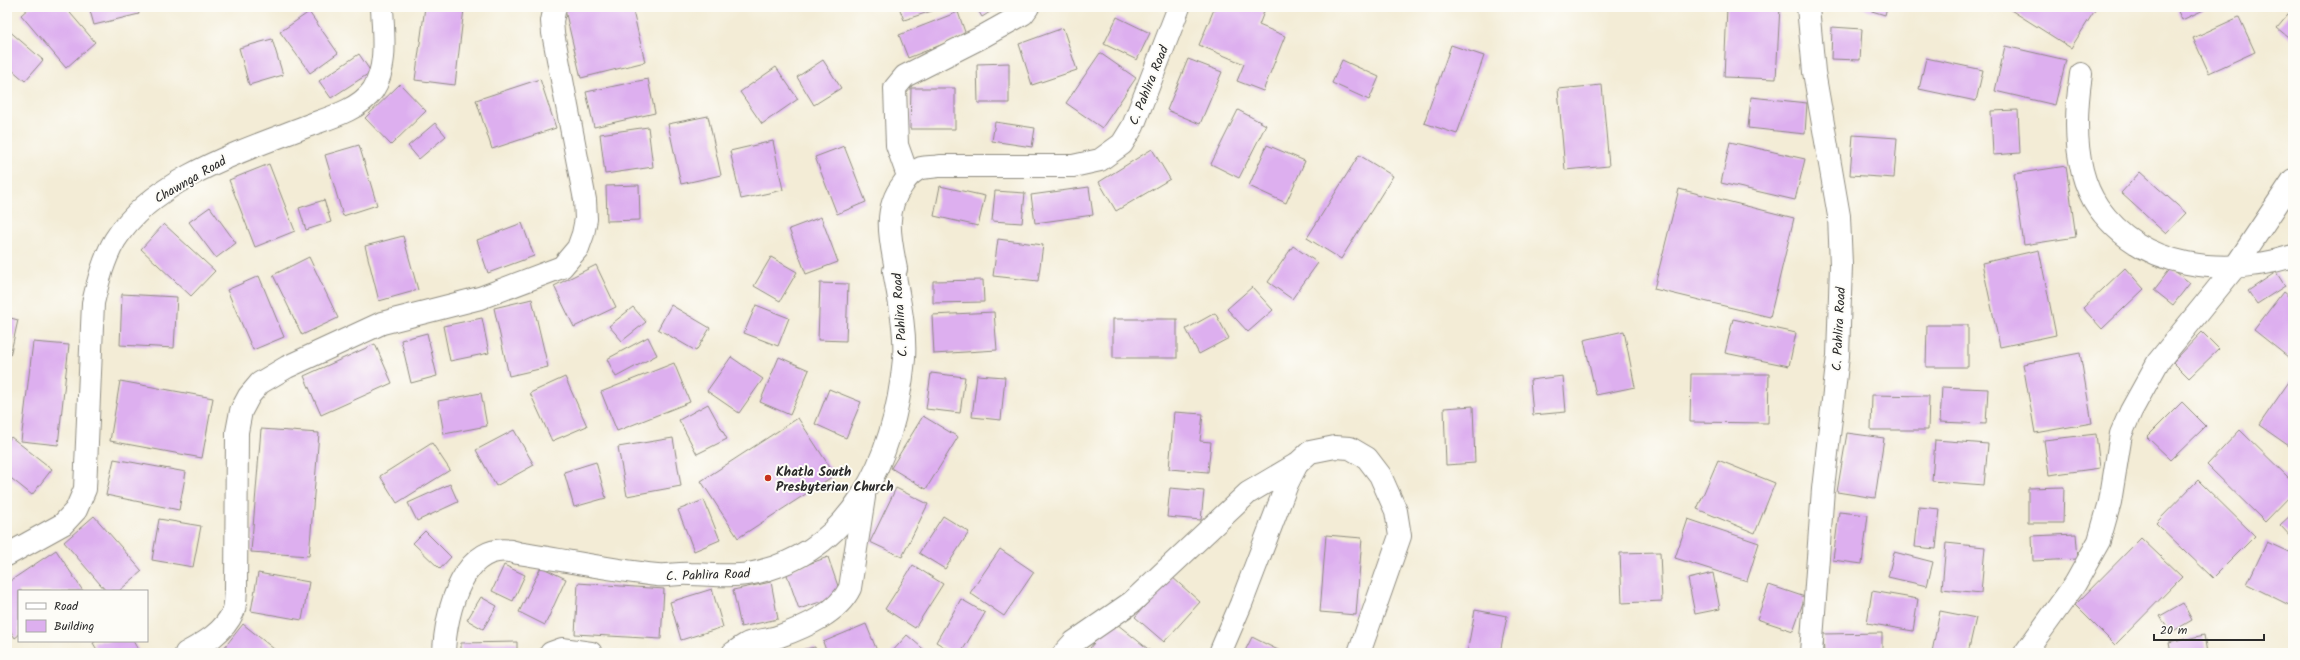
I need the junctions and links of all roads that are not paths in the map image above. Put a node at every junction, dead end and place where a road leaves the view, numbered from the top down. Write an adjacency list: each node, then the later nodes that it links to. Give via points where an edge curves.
1 (382, 7): 13 (street, Chawnga Road, via 383,56 379,76 372,90 362,100 330,118 231,155 200,170 149,202 115,240 93,302 85,490 76,510 63,524)
2 (555, 7): 14 (street, via 553,33 585,200 586,219 578,248 570,259 552,272 480,298 382,323 286,367 260,383 241,411 237,432 234,611 223,628 211,639)
3 (1028, 7): 7 (street, via 1023,14 905,76 895,88 897,145)
4 (1179, 7): 7 (street, C. Pahlira Road, via 1133,126 1122,144 1100,160 1073,166 940,166 920,168)
5 (1808, 7): 22 (street, C. Pahlira Road, via 1814,72 1839,216 1841,265 1838,356 1823,490)
6 (2081, 74): 10 (street, via 2076,124 2078,146 2090,189 2098,206 2111,222 2152,252 2195,265)
7 (908, 176): 12 (street, C. Pahlira Road, via 896,193 889,212 904,358 892,425 874,474)
8 (2293, 180): 10 (street)
9 (2293, 256): 10 (street, via 2257,266)
10 (2234, 268): 23 (street, via 2158,362 2131,411 2121,434 2110,502 2099,541 2075,584)
11 (1297, 464): 19 (street, via 1248,493 1132,602 1074,642); 20 (street); 21 (street, via 1310,452 1335,447 1350,448 1367,458 1380,475 1396,511 1400,536)
12 (865, 490): 15 (street, C. Pahlira Road, via 842,524 824,542 800,556 768,569 746,574 658,575 505,549 493,551 480,558 456,591 445,631); 18 (street, via 850,588 845,599 824,615 793,631 765,641 749,643)
13 (7, 555)
14 (186, 653)
15 (444, 653)
16 (551, 653): 17 (street, via 562,649)
17 (591, 653)
18 (733, 653)
19 (1064, 653)
20 (1220, 653)
21 (1359, 653)
22 (1810, 653)
23 (2025, 653)

